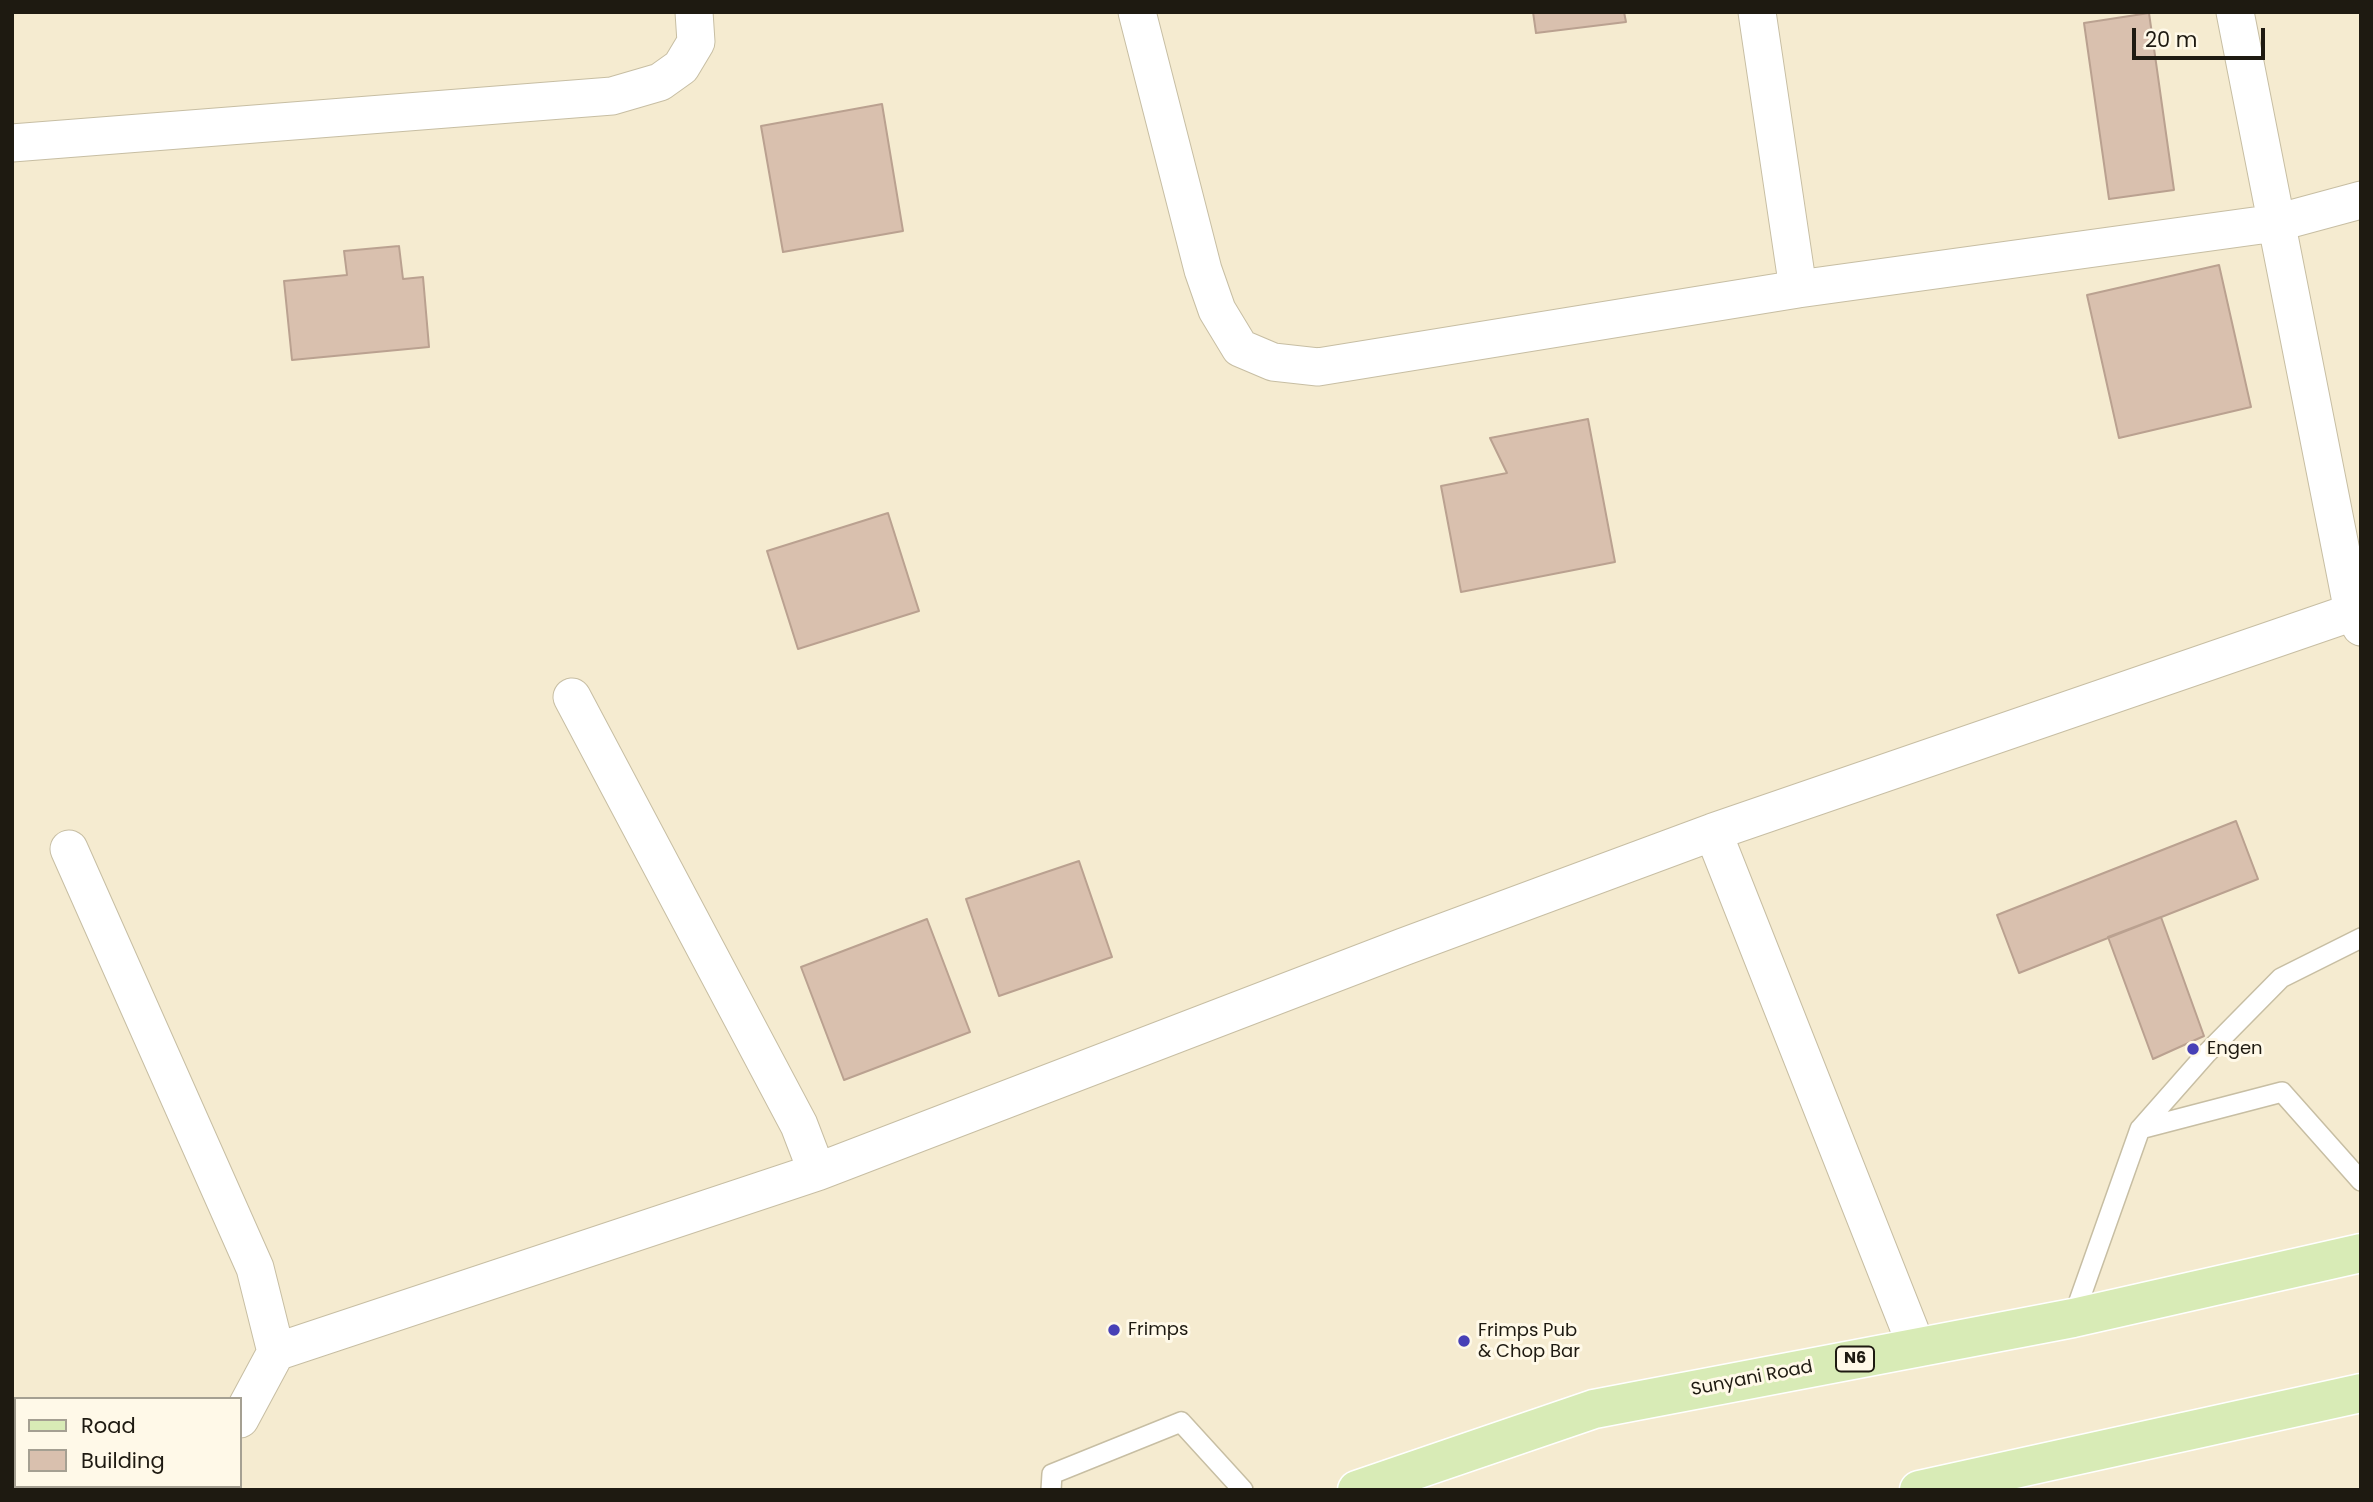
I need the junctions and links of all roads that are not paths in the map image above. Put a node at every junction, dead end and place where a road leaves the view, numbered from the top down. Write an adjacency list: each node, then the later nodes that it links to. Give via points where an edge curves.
1 (694, 12): 5 (street, via 696,42 681,67 660,82 612,96)
2 (1137, 12): 8 (street, via 1217,310 1240,348 1273,362 1318,367)
3 (1757, 12): 8 (street)
4 (2235, 12): 7 (street)
5 (12, 143)
6 (2361, 200): 7 (street)
7 (2276, 223): 8 (street); 9 (street)
8 (1798, 289)
9 (2357, 620): 11 (street)
10 (572, 697): 15 (street, via 799,1125)
11 (1713, 832): 15 (street); 19 (street)
12 (69, 849): 20 (street, via 256,1268)
13 (2361, 937): 14 (lane, via 2281,978)
14 (2140, 1129): 16 (lane, via 2282,1092); 18 (lane)
15 (817, 1172): 20 (street)
16 (2361, 1181)
17 (2361, 1253): 18 (main road, Sunyani Road / N6)
18 (2073, 1318): 19 (main road, Sunyani Road / N6)
19 (1917, 1348): 25 (main road, Sunyani Road / N6, via 1594,1409)
20 (276, 1352): 22 (street)
21 (2361, 1393): 26 (main road)
22 (242, 1415)
23 (1051, 1490): 24 (lane, via 1052,1474 1181,1422)
24 (1243, 1490)
25 (1357, 1490)
26 (1919, 1490)

